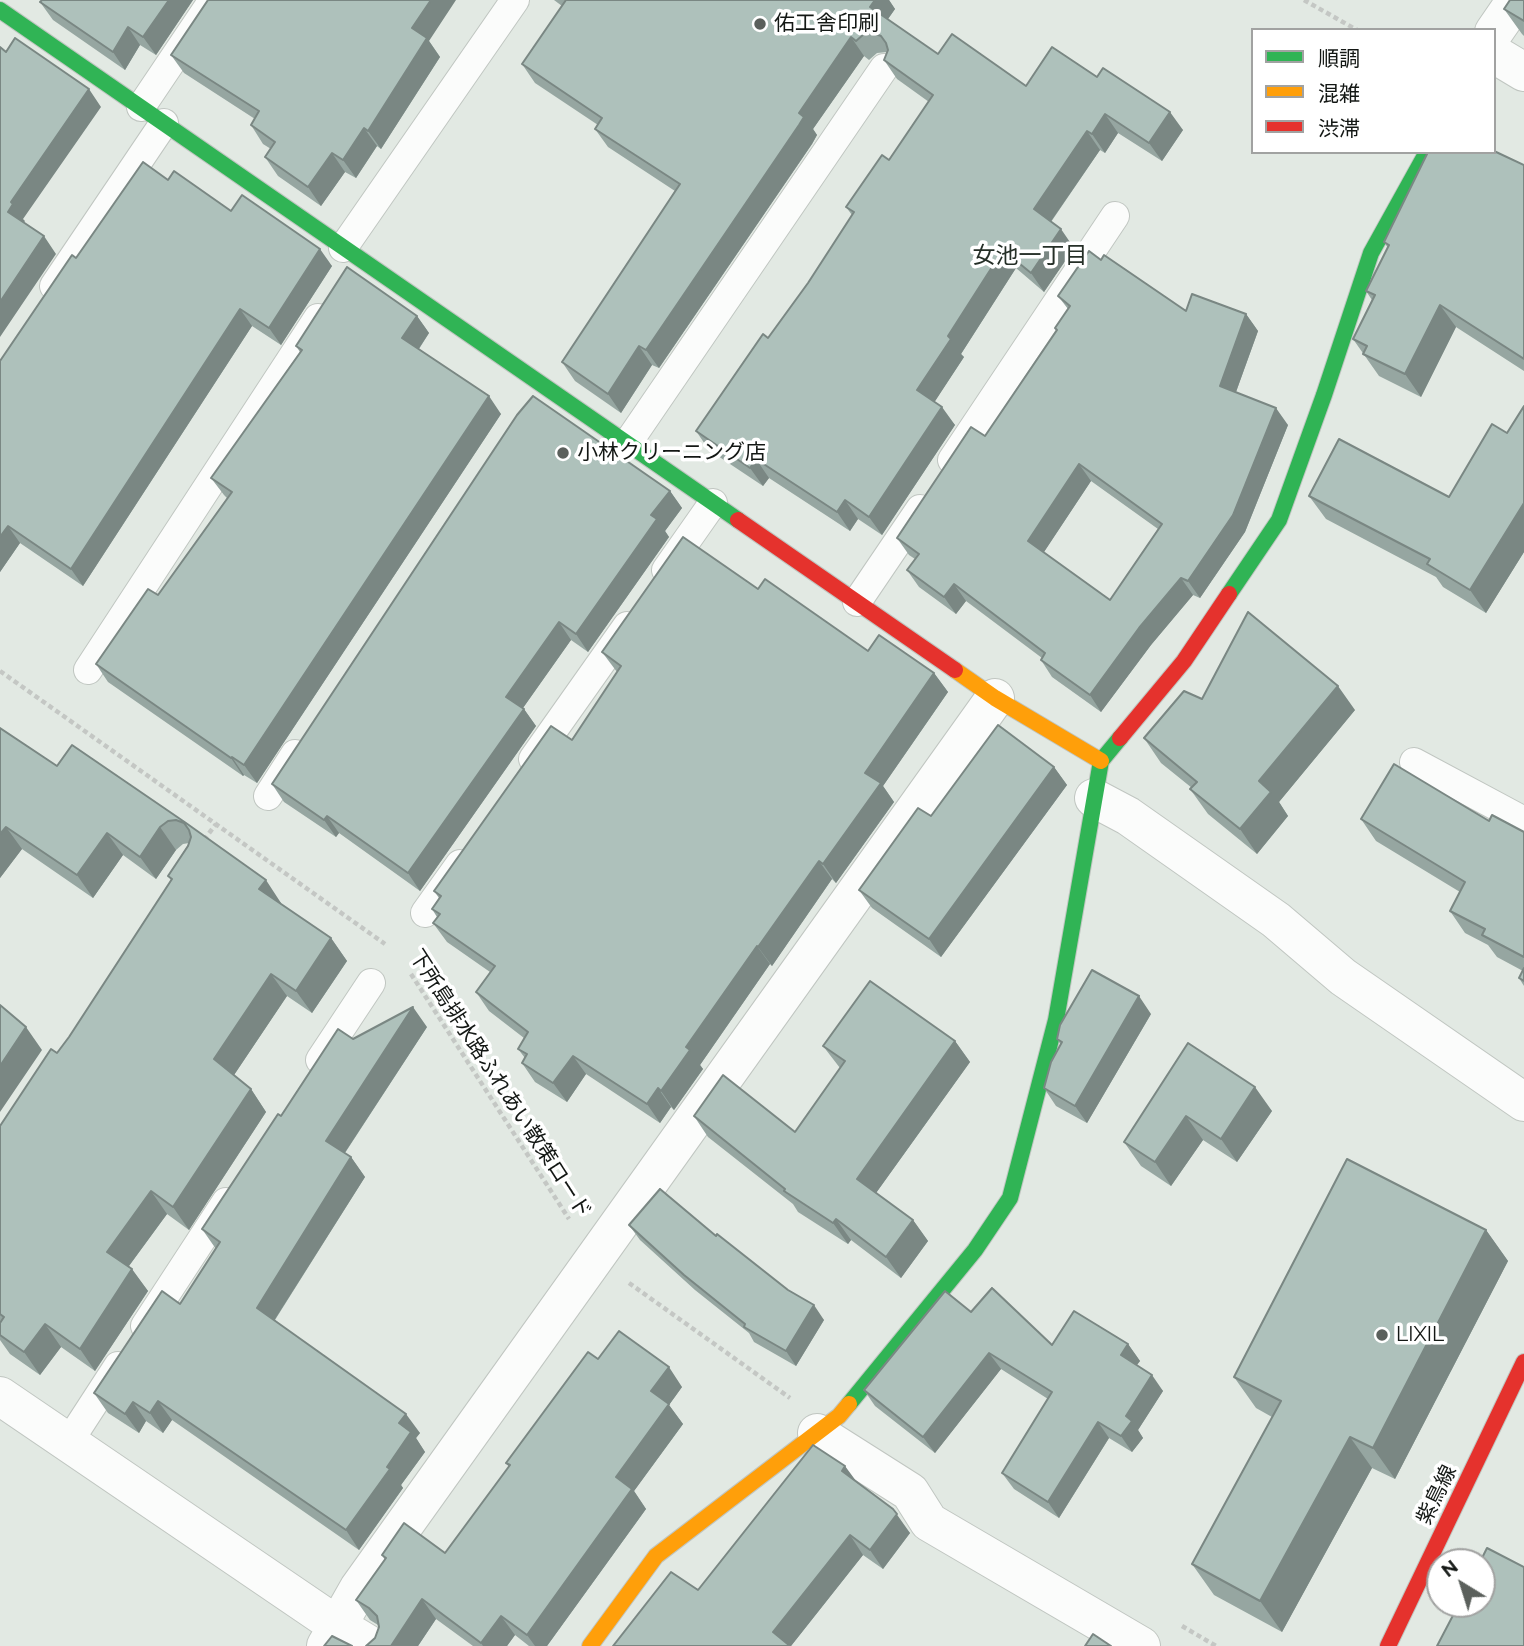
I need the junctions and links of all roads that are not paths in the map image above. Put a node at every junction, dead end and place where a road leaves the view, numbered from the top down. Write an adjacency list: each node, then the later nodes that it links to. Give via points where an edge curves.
1 (213, 0): 9 (lane)
2 (515, 0): 13 (lane)
3 (1516, 0): 5 (street)
4 (0, 10): 9 (street)
5 (1496, 29)
6 (1496, 55): 8 (street)
7 (884, 68): 15 (lane)
8 (1524, 72)
9 (141, 107): 10 (street)
10 (164, 123): 13 (street); 14 (lane)
11 (1426, 154): 21 (street, via 1371,253 1279,520 1184,661)
12 (1115, 216): 17 (lane)
13 (345, 269): 15 (street, via 534,395); 18 (lane)
14 (39, 309)
15 (627, 444): 16 (street)
16 (713, 503): 17 (street); 23 (lane)
17 (857, 602): 19 (street)
18 (88, 670)
19 (995, 698): 21 (street); 37 (street, via 359,1588)
20 (313, 727): 24 (lane)
21 (1101, 761): 25 (street)
22 (1414, 762): 26 (lane)
23 (521, 776)
24 (268, 796)
25 (1094, 798): 31 (street, via 1128,816 1265,912 1343,977); 35 (street, via 1056,1020 1010,1198 975,1250 839,1416)
26 (1524, 821)
27 (473, 845): 28 (lane)
28 (425, 913)
29 (371, 983): 30 (lane)
30 (303, 1087)
31 (1524, 1102)
32 (242, 1178): 36 (lane)
33 (1524, 1362): 41 (street, 紫鳥線)
34 (0, 1396): 36 (street)
35 (823, 1429): 39 (street, via 656,1556); 40 (street, via 910,1492 929,1522)
36 (68, 1443): 37 (street)
37 (332, 1636): 38 (street)
38 (371, 1646)
39 (590, 1646)
40 (1141, 1646)
41 (1388, 1646)

